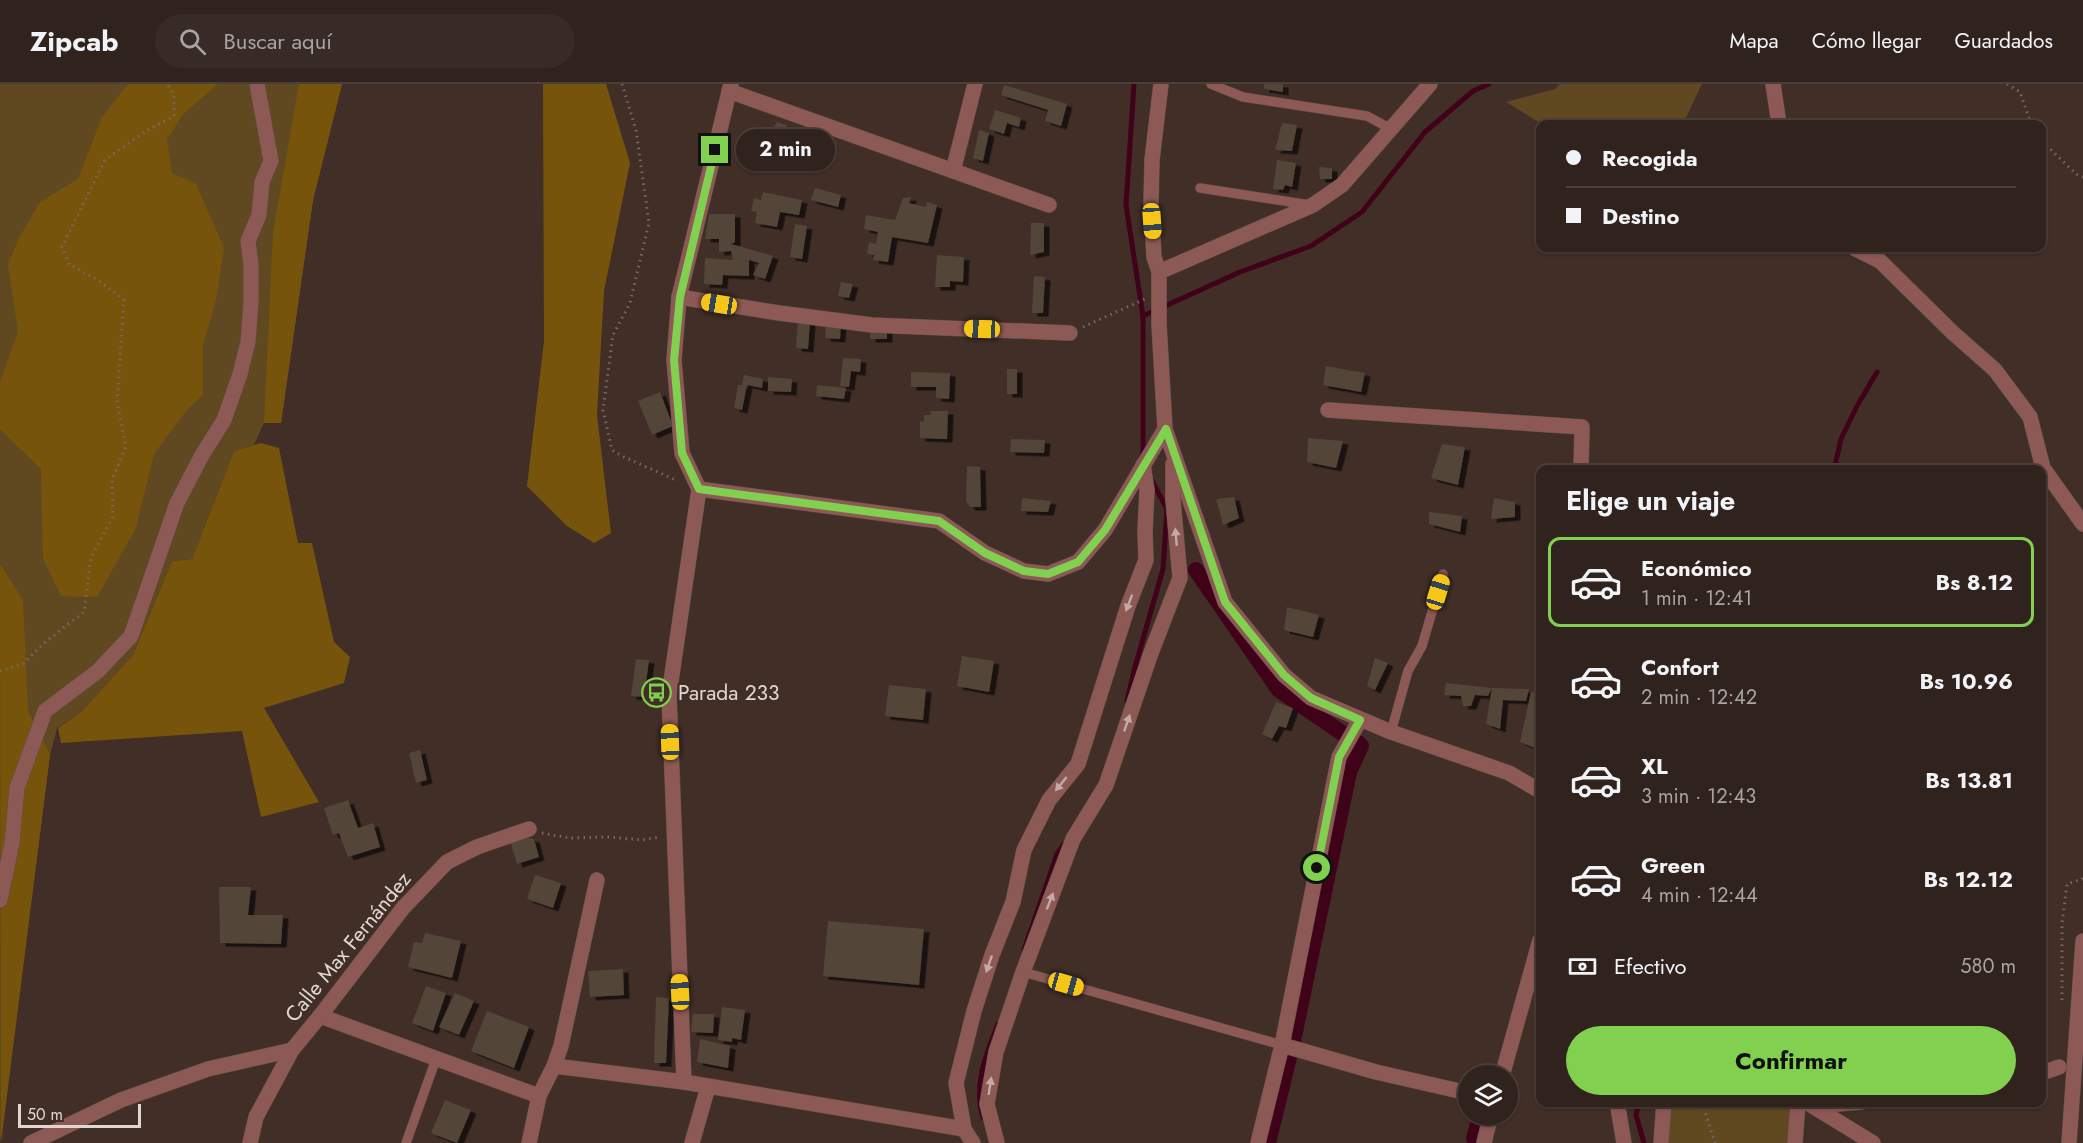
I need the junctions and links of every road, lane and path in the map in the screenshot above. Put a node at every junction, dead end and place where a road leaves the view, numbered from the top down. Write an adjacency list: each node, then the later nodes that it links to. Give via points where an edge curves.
1 (166, 84): 35 (path, via 174,95 174,116 146,130 105,160 62,247 69,264 99,280 124,300 117,402 126,446 112,480 114,517 91,557 84,612 22,664)
2 (257, 84): 43 (street, via 271,161 262,182 259,215 248,241 251,302 248,342 240,374 224,420 177,503 131,636 98,671 45,711 17,788 12,843)
3 (622, 84): 32 (path, via 636,130 649,223 630,303 613,336 603,410 612,450)
4 (975, 84): 15 (street)
5 (1161, 84): 21 (street, via 1151,203 1154,256)
6 (1211, 84): 13 (lane, via 1243,97 1367,116)
7 (1430, 84): 13 (street)
8 (1773, 84): 11 (street)
9 (2007, 84): 12 (path, via 2020,92)
10 (730, 87): 15 (street); 22 (street)
11 (1778, 120)
12 (2030, 120)
13 (1391, 129): 19 (street, via 1342,185)
14 (2046, 145): 16 (path)
15 (953, 171): 18 (street)
16 (2083, 177)
17 (1200, 188): 19 (lane)
18 (1049, 205)
19 (1313, 205): 21 (street)
20 (1862, 252): 30 (street, via 1880,261 1995,370 2030,417)
21 (1159, 272): 23 (street)
22 (680, 297): 24 (street, via 872,325); 32 (street, via 674,360 682,453)
23 (1158, 298): 24 (path, via 1141,300); 26 (street)
24 (1070, 333)
25 (1328, 410): 29 (street, via 1582,427)
26 (1166, 429): 27 (street); 28 (street)
27 (1173, 452): 36 (street, via 1225,602 1284,675 1311,698); 46 (street, one-way to 27, via 1073,839 1106,785 1150,653 1180,578)
28 (1143, 465): 32 (street, via 1105,530 1078,562 1048,574 1024,571 985,553 939,521); 67 (street, one-way to 67, via 1147,490 1146,560 1078,764 1049,800 1024,850 1013,902 974,1011 956,1083)
29 (1581, 465)
30 (2042, 465)
31 (2046, 472): 33 (street)
32 (699, 489): 40 (street, via 669,695)
33 (2083, 524)
34 (1443, 574): 37 (lane)
35 (0, 670)
36 (1360, 720): 37 (street); 49 (street, via 1339,757)
37 (1391, 732): 38 (street, via 1509,773)
38 (1536, 789)
39 (529, 828): 40 (path, via 569,838 642,840); 48 (street, Calle Max Fernández, via 447,862 403,908)
40 (674, 835): 57 (street)
41 (2083, 876): 47 (path, via 2067,884 2062,924)
42 (597, 880): 54 (street)
43 (0, 900)
44 (2083, 941): 52 (street)
45 (1536, 954): 53 (street)
46 (1023, 972): 49 (lane); 74 (street, one-way to 46, via 987,1104 996,1052)
47 (2062, 1002)
48 (320, 1016): 50 (street, Calle Max Fernández); 51 (street)
49 (1282, 1046): 59 (street); 75 (street)
50 (291, 1050): 68 (street, via 208,1069 121,1100); 69 (street, Calle Max Fernández, via 256,1117)
51 (436, 1059): 60 (street); 70 (lane)
52 (2079, 1061): 82 (street)
53 (1505, 1065)
54 (554, 1066): 57 (street); 60 (street)
55 (2060, 1067): 56 (street)
56 (2046, 1072)
57 (684, 1082): 58 (street)
58 (708, 1087): 67 (street); 72 (street)
59 (1458, 1091)
60 (539, 1096): 71 (street)
61 (1618, 1107): 77 (street)
62 (1664, 1107): 78 (street)
63 (1704, 1107): 79 (path)
64 (1805, 1107): 80 (street)
65 (1811, 1107): 81 (street)
66 (1488, 1125): 76 (street)
67 (964, 1129): 73 (street)
68 (32, 1143)
69 (250, 1143)
70 (406, 1143)
71 (529, 1143)
72 (692, 1143)
73 (973, 1143)
74 (997, 1143)
75 (1258, 1143)
76 (1484, 1143)
77 (1624, 1143)
78 (1661, 1143)
79 (1715, 1143)
80 (1796, 1143)
81 (1873, 1143)
82 (2069, 1143)

